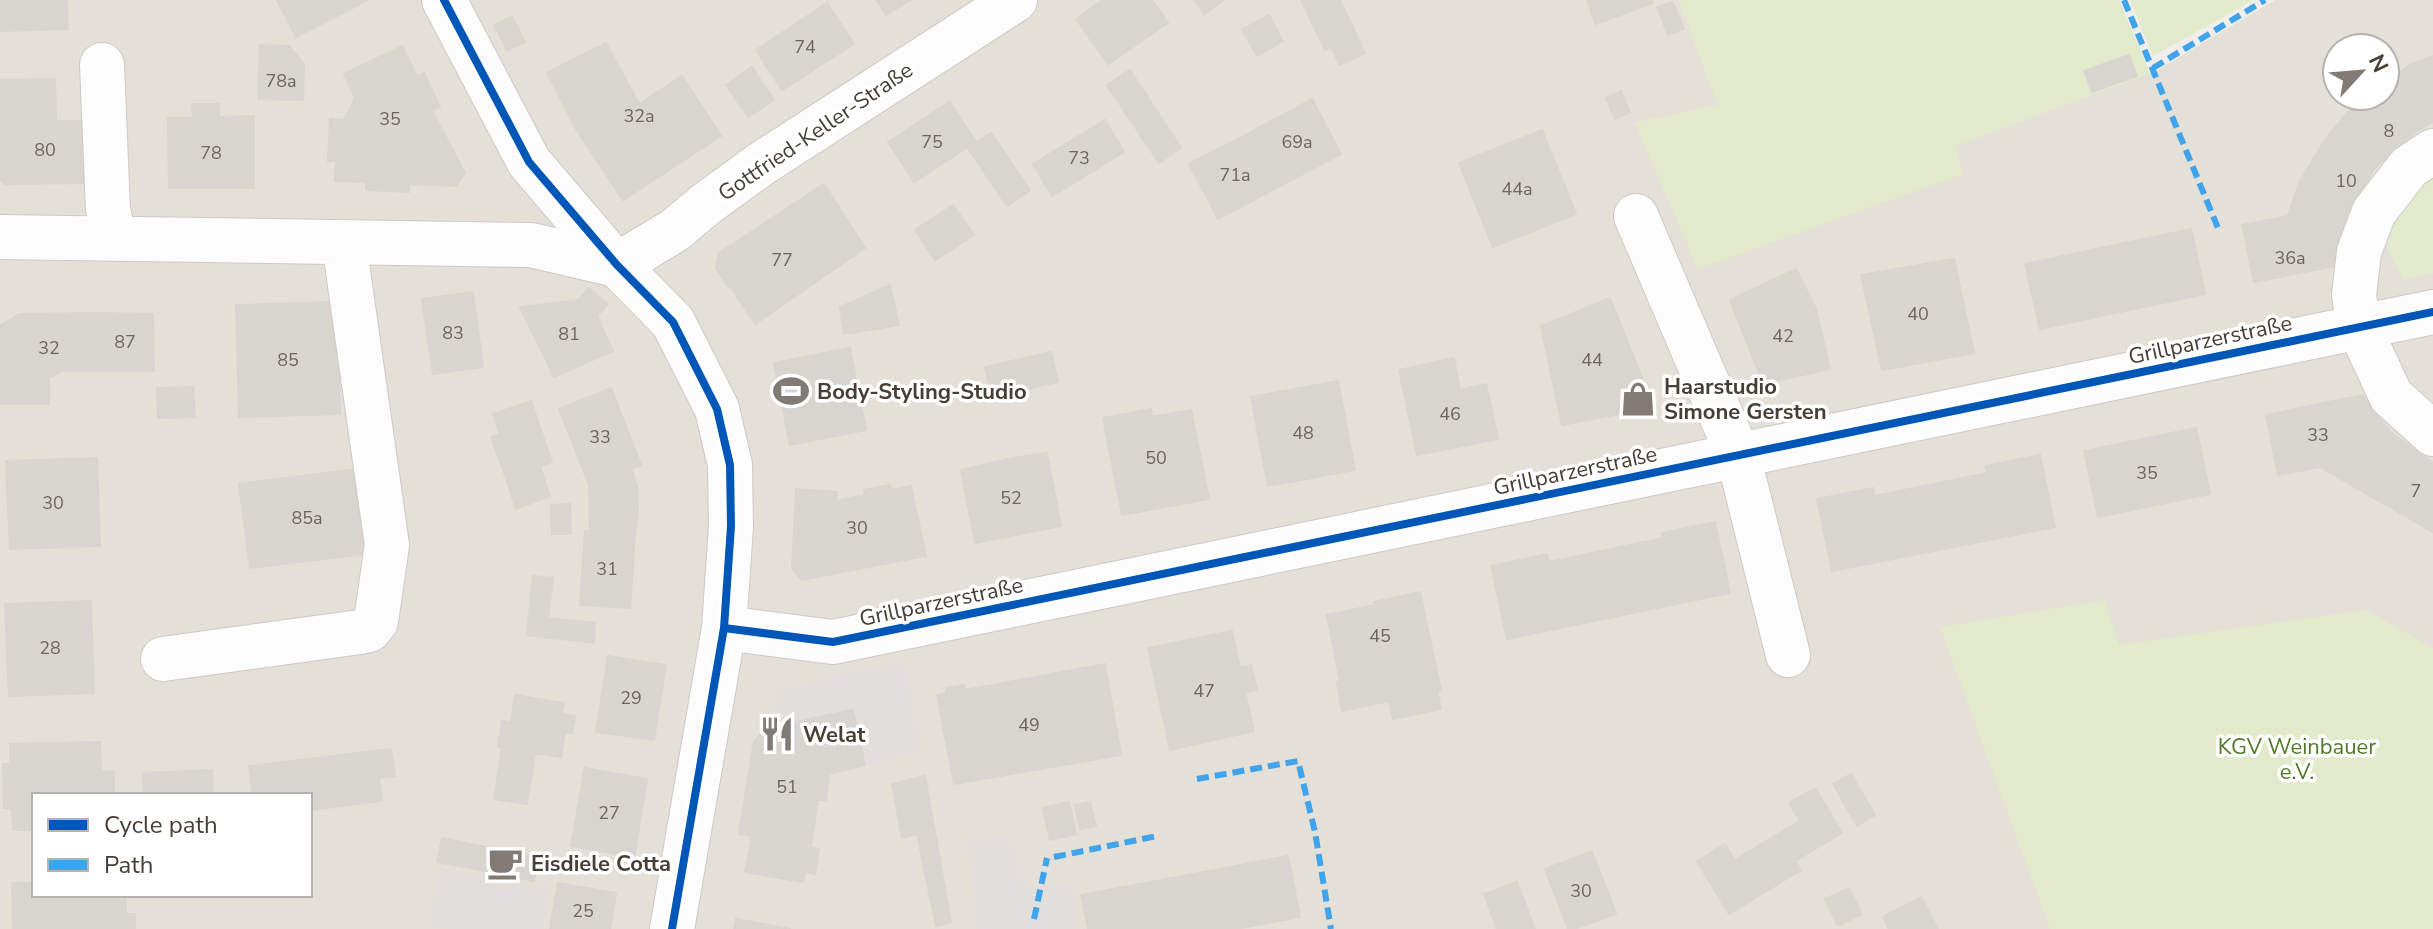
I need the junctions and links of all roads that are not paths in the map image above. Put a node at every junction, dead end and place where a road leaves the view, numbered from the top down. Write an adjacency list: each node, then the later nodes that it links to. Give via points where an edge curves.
1 (444, 0): 9 (street, via 529,162)
2 (1015, 0): 9 (street, Gottfried-Keller-Straße, via 761,164 675,230)
3 (102, 65): 7 (street)
4 (2433, 151): 11 (street, via 2409,167 2374,212 2359,252 2354,295)
5 (1636, 216): 13 (street)
6 (19, 238): 7 (street)
7 (114, 239): 8 (street)
8 (344, 243): 9 (street, via 531,245); 16 (street, via 387,545 376,621 360,632)
9 (617, 265): 14 (street, via 673,322 717,409 730,465)
10 (2433, 312): 11 (street, Grillparzerstraße)
11 (2359, 327): 12 (street, via 2391,396); 13 (street, Grillparzerstraße)
12 (2433, 434)
13 (1738, 455): 14 (street, Grillparzerstraße, via 833,642); 15 (street)
14 (724, 628): 17 (street)
15 (1788, 655)
16 (163, 659)
17 (672, 929)

